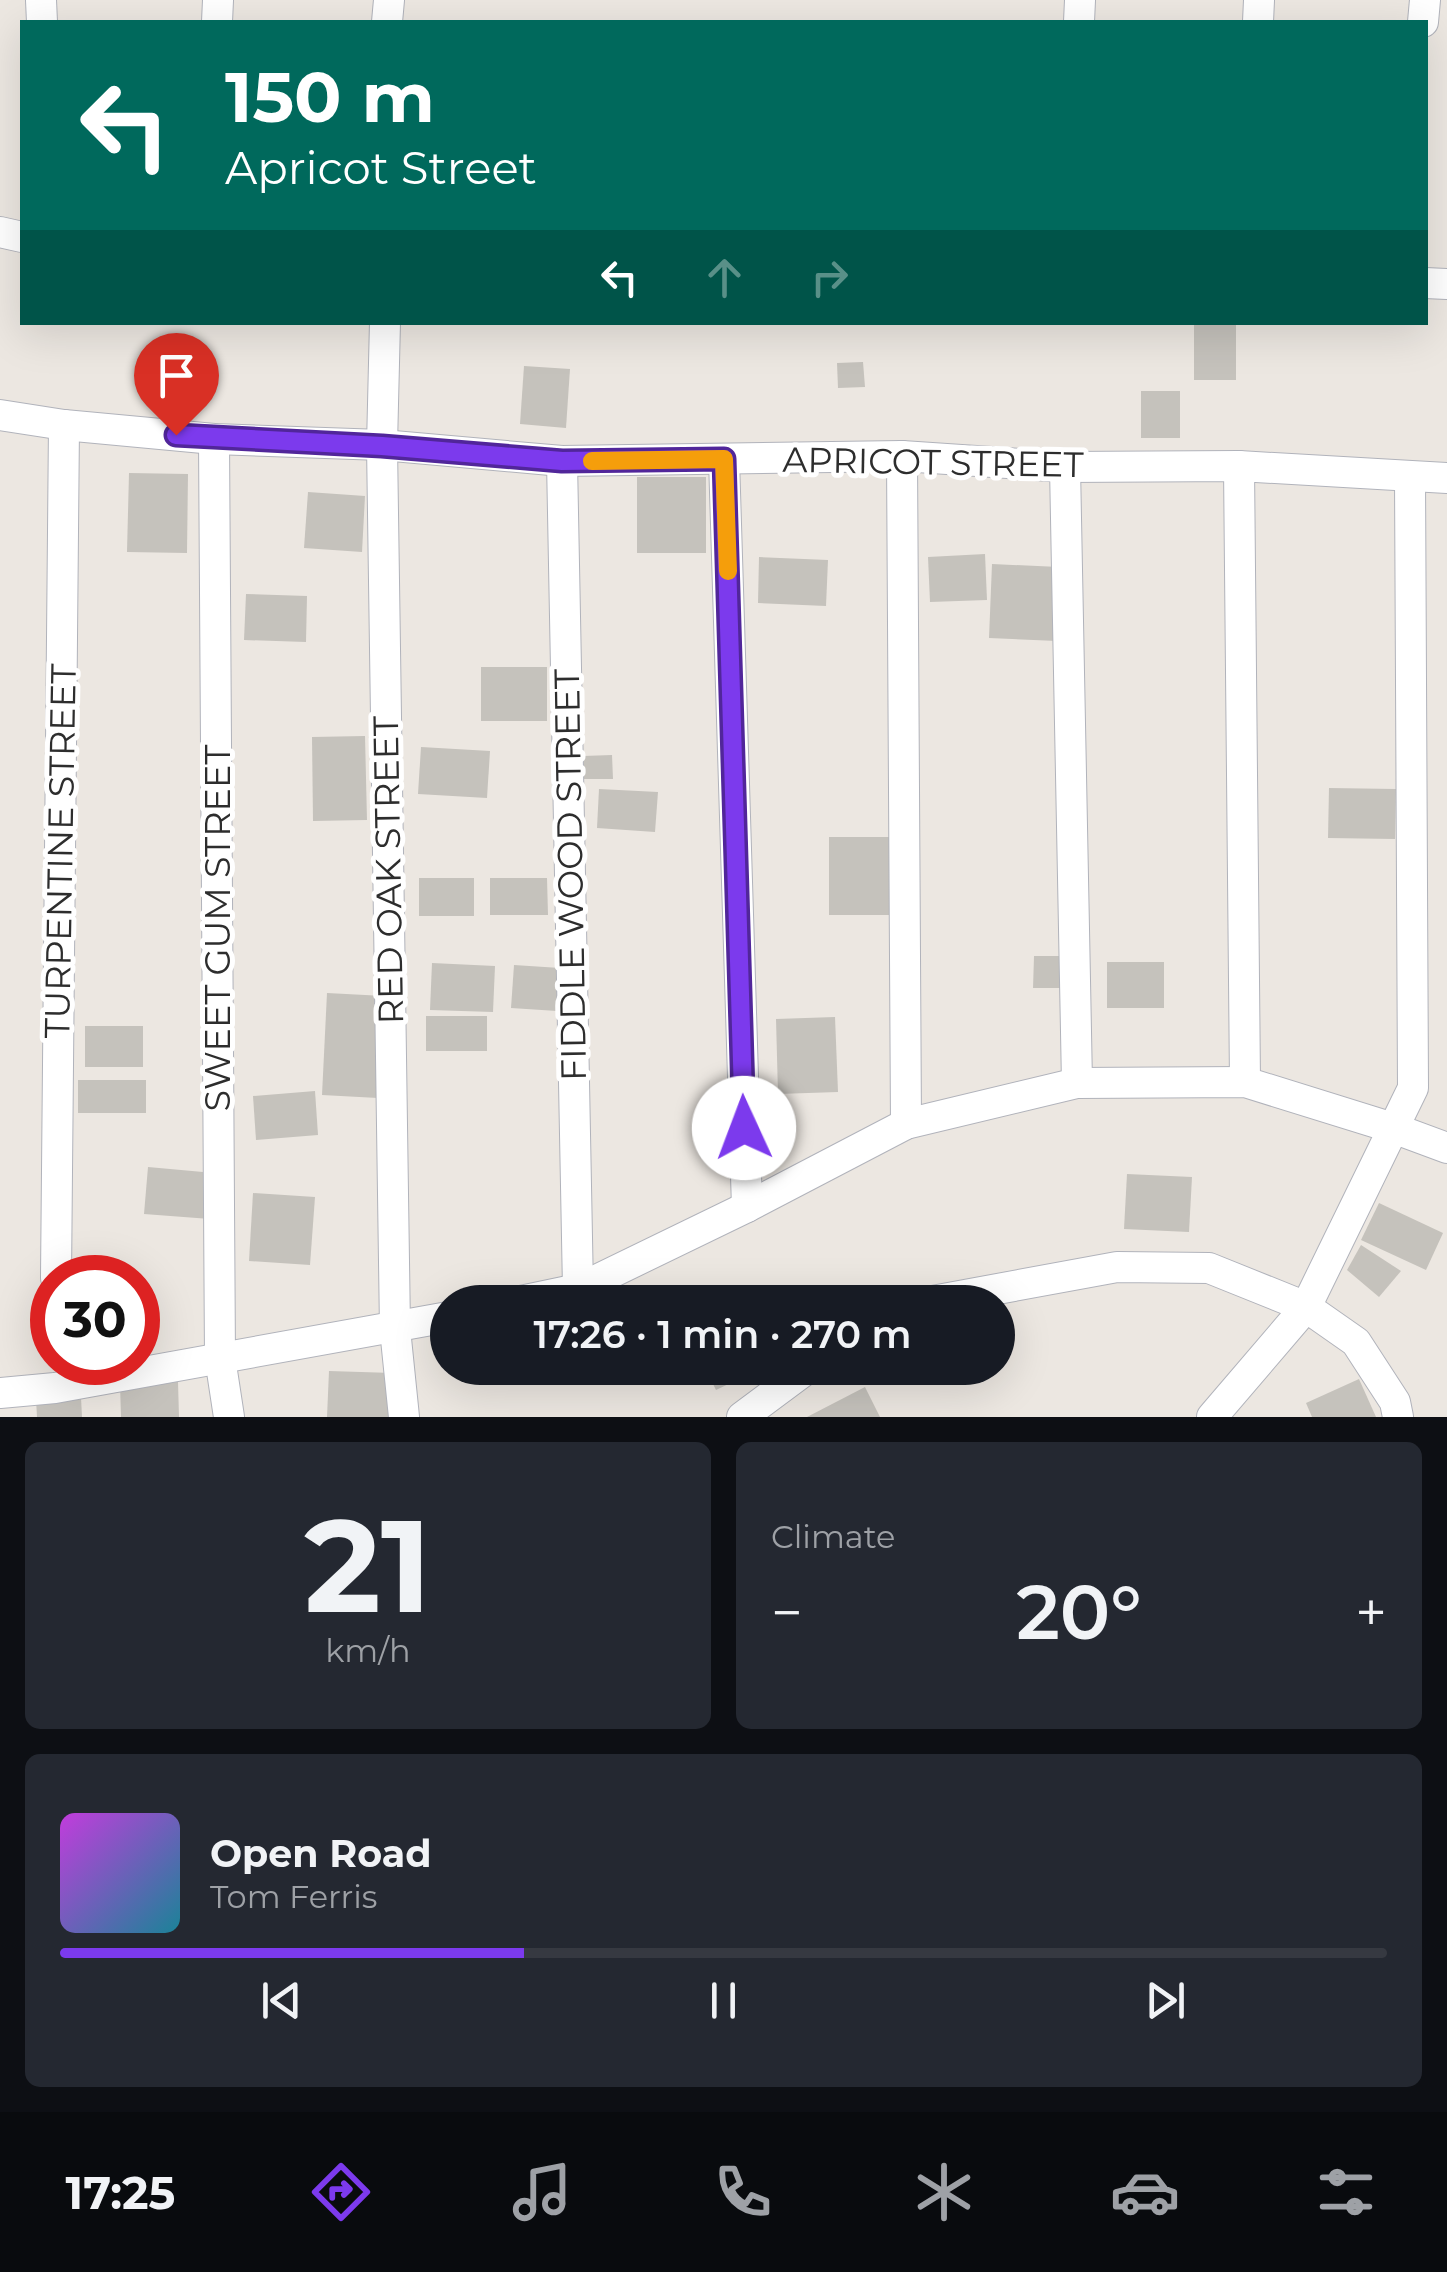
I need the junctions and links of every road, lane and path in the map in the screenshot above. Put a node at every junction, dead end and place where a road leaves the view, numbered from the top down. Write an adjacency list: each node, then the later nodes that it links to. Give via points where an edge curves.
1 (385, 325): 5 (street, RED OAK STREET)
2 (0, 414): 3 (street, APRICOT STREET)
3 (64, 425): 4 (street, APRICOT STREET); 19 (street, TURPENTINE STREET)
4 (214, 439): 5 (street, APRICOT STREET); 26 (street, SWEET GUM STREET)
5 (382, 446): 8 (street, APRICOT STREET); 25 (street, RED OAK STREET)
6 (902, 456): 7 (street, APRICOT STREET); 10 (street, APRICOT STREET); 15 (street)
7 (724, 459): 8 (street, APRICOT STREET); 18 (street)
8 (562, 461): 20 (street, FIDDLE WOOD STREET)
9 (1239, 466): 10 (street, APRICOT STREET); 11 (street, APRICOT STREET); 13 (street)
10 (1065, 467): 14 (street)
11 (1410, 477): 12 (street, APRICOT STREET); 16 (street, via 1413,1088)
12 (1447, 478)
13 (1245, 1082): 14 (street); 16 (street)
14 (1077, 1083): 15 (street)
15 (906, 1124): 18 (street)
16 (1393, 1128): 17 (street); 23 (street)
17 (1447, 1148)
18 (746, 1207): 21 (street)
19 (56, 1255)
20 (578, 1285)
21 (586, 1285)
22 (1015, 1286): 23 (street, via 1117,1267 1209,1268)
23 (1306, 1308): 34 (street); 35 (street, via 1356,1342)
24 (430, 1322): 25 (street)
25 (395, 1329): 26 (street); 32 (street, RED OAK STREET)
26 (220, 1358): 27 (street); 31 (street, SWEET GUM STREET)
27 (160, 1364)
28 (30, 1384): 30 (street)
29 (785, 1385): 33 (street)
30 (0, 1394)
31 (229, 1417)
32 (404, 1417)
33 (743, 1417)
34 (1212, 1417)
35 (1398, 1417)

